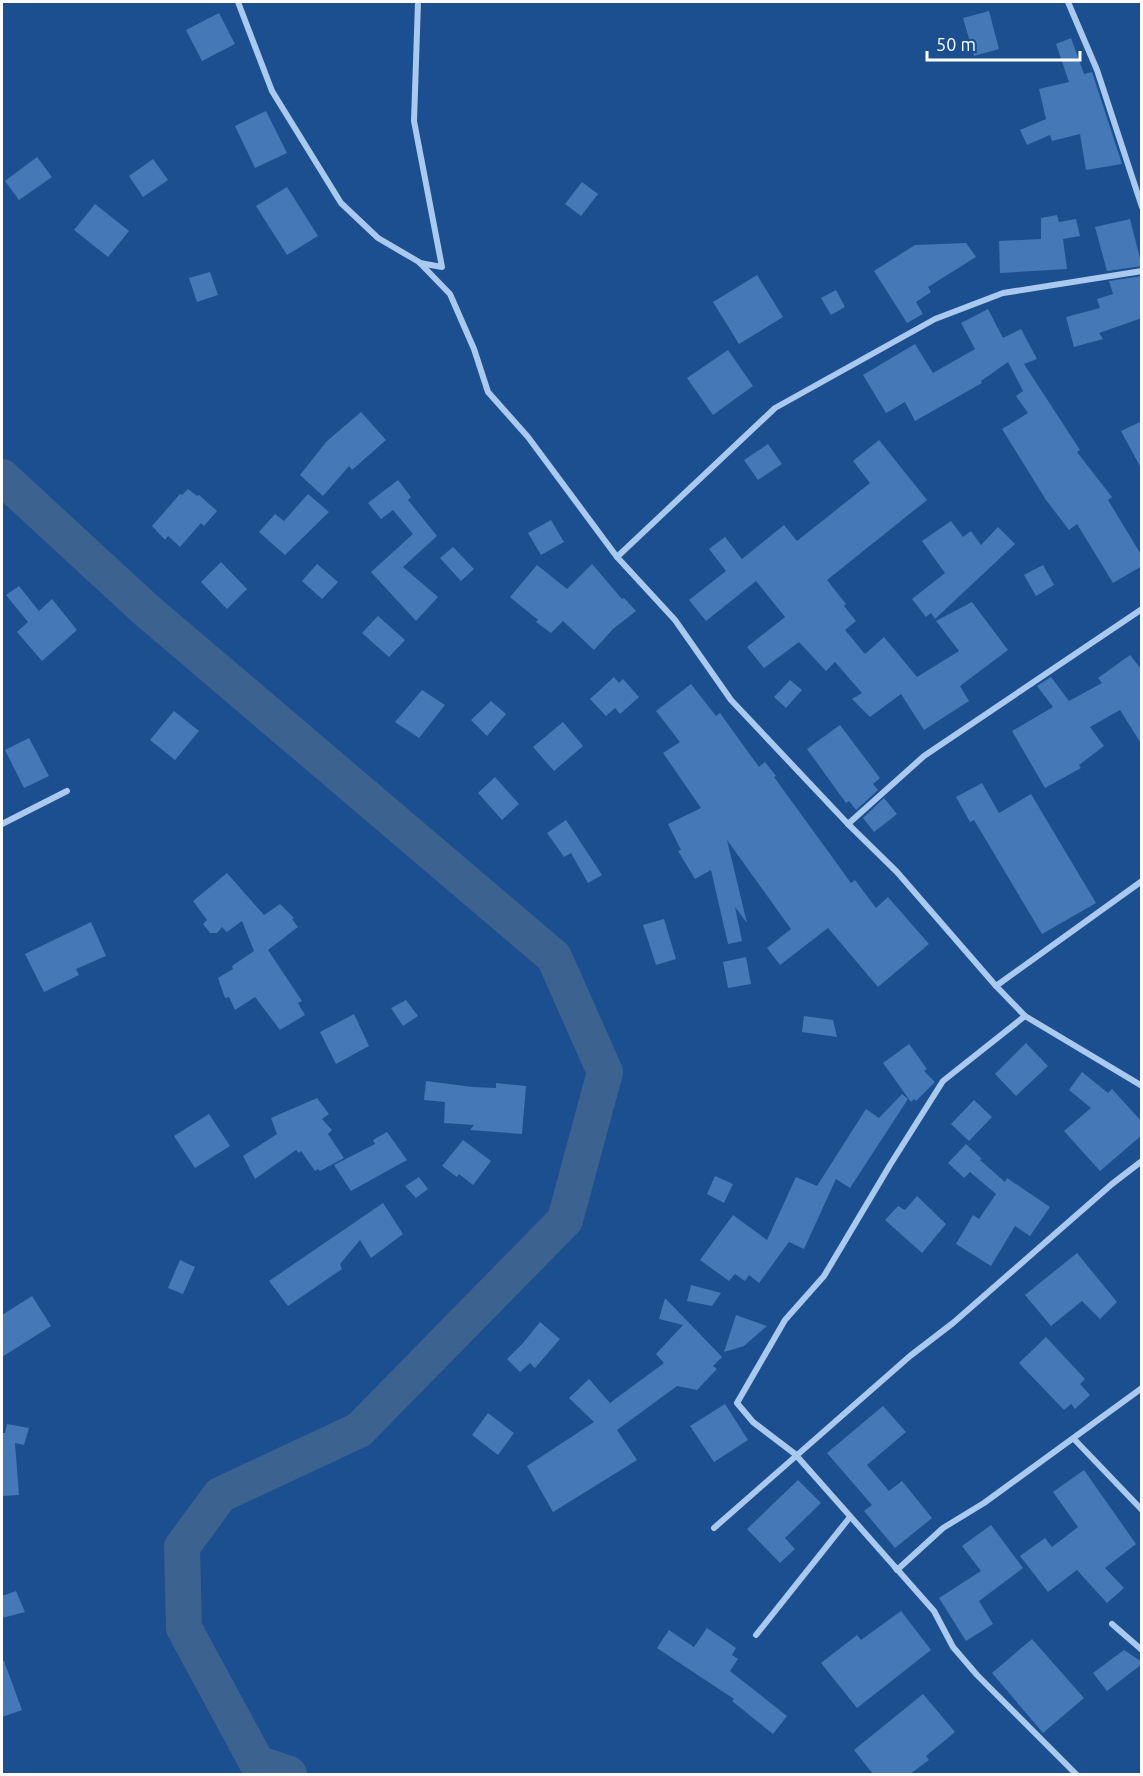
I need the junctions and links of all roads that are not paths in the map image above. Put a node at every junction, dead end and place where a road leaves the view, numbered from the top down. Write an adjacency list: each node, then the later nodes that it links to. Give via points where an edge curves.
1 (237, 2): 5 (street, via 272,91 341,203 378,238)
2 (418, 2): 5 (street, via 414,121 442,267)
3 (1068, 2): 4 (street, via 1096,70)
4 (1142, 207)
5 (419, 262): 7 (street, via 450,294 488,392 528,437)
6 (1142, 271): 7 (street, via 1003,293 936,319 775,408)
7 (617, 557): 11 (street, via 675,620 731,700)
8 (1142, 609): 11 (street, via 924,756)
9 (67, 791): 10 (street)
10 (2, 824)
11 (848, 824): 13 (street, via 897,872)
12 (1142, 881): 13 (street)
13 (996, 986): 14 (street)
14 (1025, 1016): 15 (street); 19 (street, via 943,1081 824,1276 784,1320 737,1403 753,1422)
15 (1142, 1086)
16 (1142, 1161): 19 (street)
17 (1142, 1388): 18 (street)
18 (1074, 1439): 20 (street); 23 (street, via 943,1528)
19 (795, 1454): 21 (street); 22 (street)
20 (1142, 1510)
21 (849, 1516): 23 (street); 25 (street)
22 (714, 1528)
23 (897, 1570): 27 (street, via 934,1611 953,1647 977,1676)
24 (1112, 1624): 26 (street)
25 (756, 1635)
26 (1142, 1650)
27 (1076, 1774)

